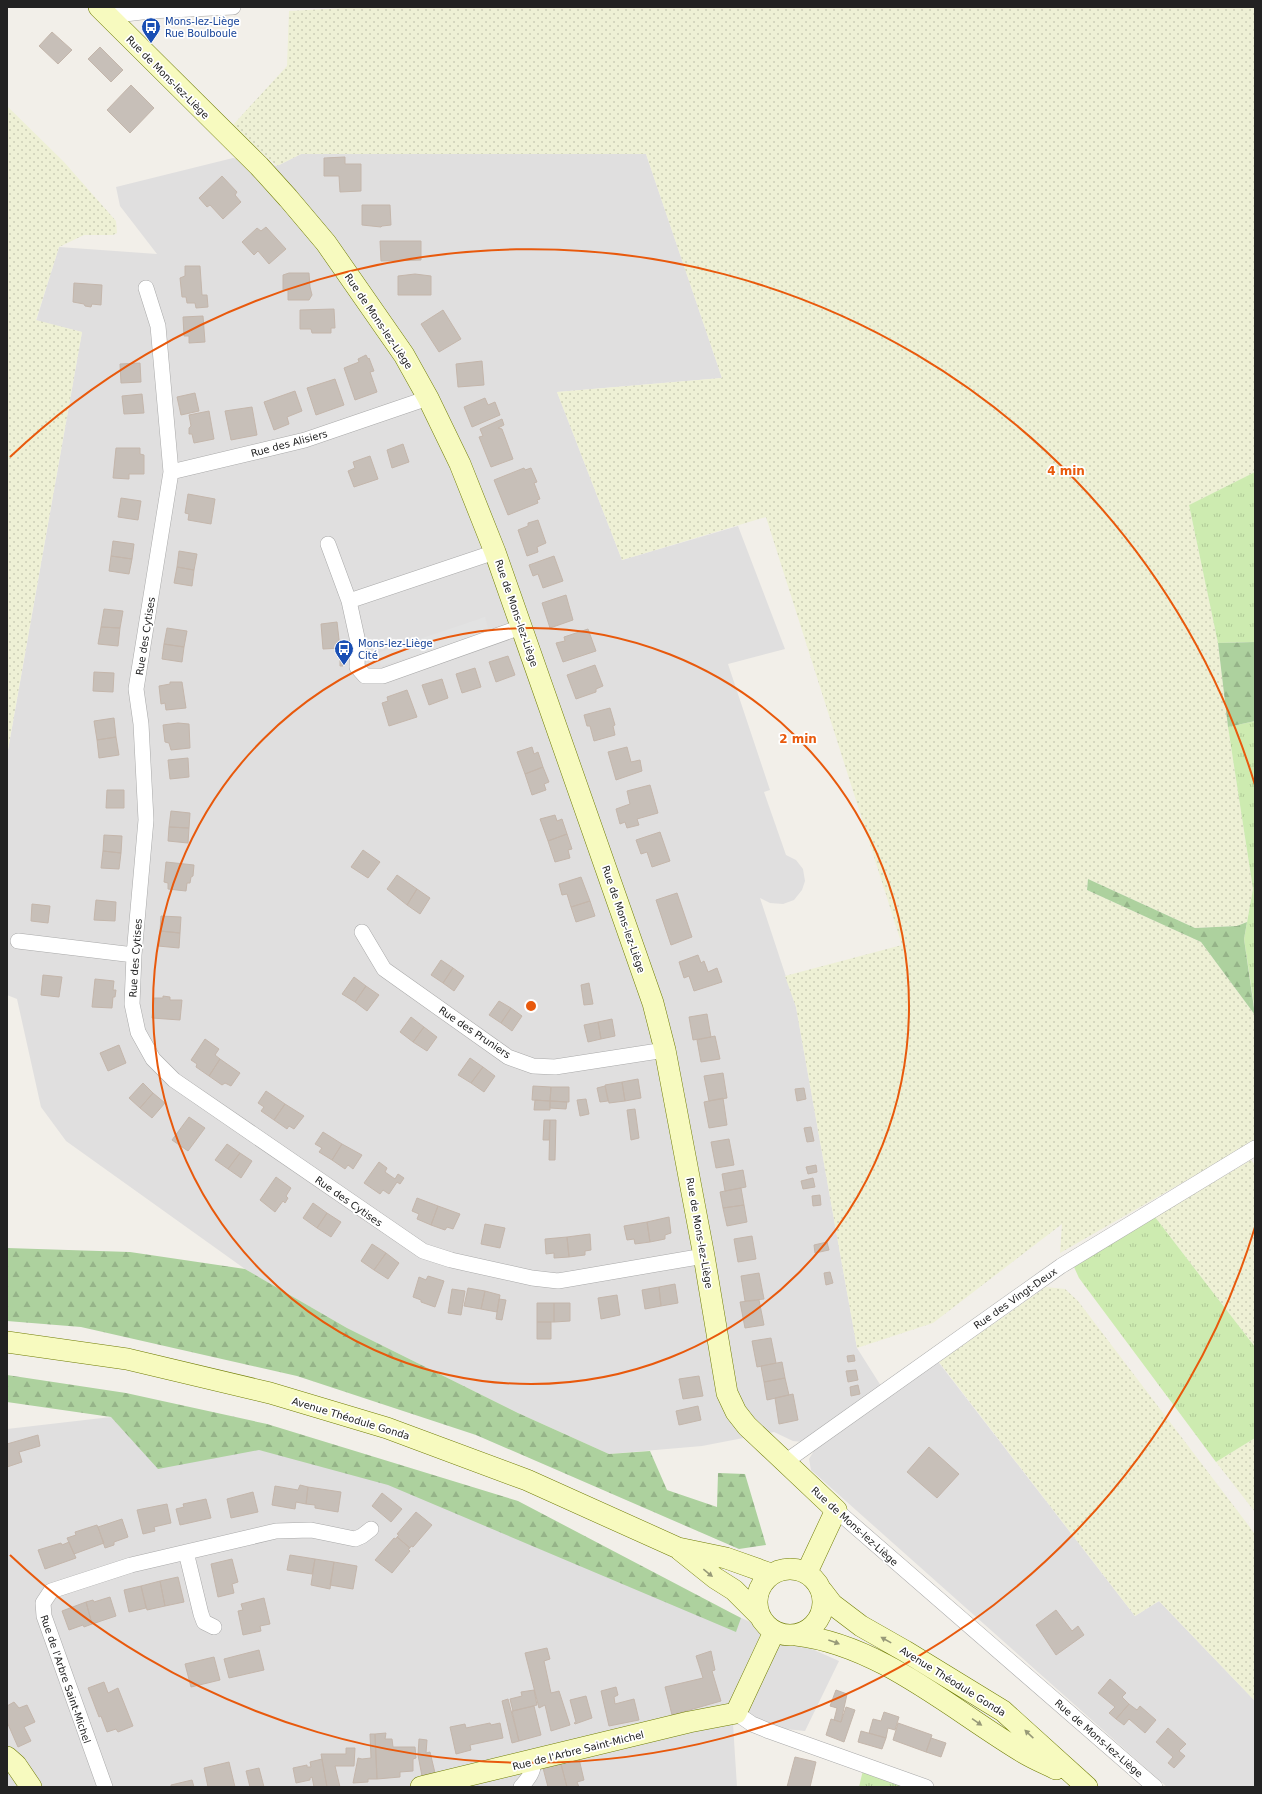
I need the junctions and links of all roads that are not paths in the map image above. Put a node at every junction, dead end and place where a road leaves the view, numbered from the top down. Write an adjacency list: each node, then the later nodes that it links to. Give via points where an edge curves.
1 (233, 7): 2 (street)
2 (103, 12): 4 (street, Rue de Mons-lez-Liège, via 259,166 326,243 404,355)
3 (146, 288): 5 (street, Rue des Cytises, via 158,326)
4 (428, 398): 5 (street, Rue des Alisiers, via 305,440); 7 (street, Rue de Mons-lez-Liège, via 460,464)
5 (171, 472): 12 (street, Rue des Cytises, via 136,689 141,724 146,820)
6 (328, 544): 8 (street)
7 (495, 552): 8 (street); 9 (street, Rue de Mons-lez-Liège)
8 (349, 601): 9 (street, via 358,642 357,666 365,676 383,676)
9 (521, 627): 13 (street, Rue de Mons-lez-Liège, via 639,960)
10 (362, 932): 13 (street, Rue des Pruniers, via 384,969 508,1057 533,1066 555,1067)
11 (18, 941): 12 (street)
12 (134, 955): 15 (street, Rue des Cytises, via 132,1004 138,1032 153,1059 174,1080 423,1251 466,1264 558,1281)
13 (665, 1050): 15 (street, Rue de Mons-lez-Liège)
14 (1255, 1148): 17 (street, Rue des Vingt-Deux, via 1061,1266)
15 (704, 1256): 17 (street, Rue de Mons-lez-Liège, via 727,1393 736,1412 747,1426)
16 (7, 1342): 20 (street, Avenue Théodule Gonda, via 127,1359 270,1394 387,1428 527,1480)
17 (785, 1462): 18 (street, Rue de Mons-lez-Liège)
18 (836, 1510): 22 (street); 38 (street, Rue de Mons-lez-Liège)
19 (371, 1529): 21 (street, Rue de l'Arbre Saint-Michel, via 355,1539 311,1530 281,1531)
20 (678, 1548): 23 (street, Avenue Théodule Gonda, via 726,1558); 25 (street, Avenue Théodule Gonda, one-way to 25, via 714,1578 734,1590)
21 (186, 1552): 26 (street, via 201,1614 204,1622); 34 (street, Rue de l'Arbre Saint-Michel, via 112,1570 57,1588 44,1599 45,1621)
22 (806, 1572): 23 (street, via 789,1568); 24 (street)
23 (772, 1574): 25 (street, via 765,1580 758,1593 757,1607)
24 (822, 1591): 28 (street, via 824,1601 819,1619 813,1627); 32 (street, Avenue Théodule Gonda, one-way to 24, via 1003,1711 861,1626 832,1604)
25 (760, 1616): 27 (street)
26 (214, 1627)
27 (774, 1632): 28 (street); 29 (street)
28 (796, 1635): 32 (street, Avenue Théodule Gonda, one-way to 32, via 829,1640 882,1663 945,1700 1024,1753)
29 (736, 1713): 31 (street, Rue de l'Arbre Saint-Michel, via 689,1722); 37 (street, via 769,1731)
30 (7, 1757): 33 (street)
31 (532, 1761): 35 (street, Rue de l'Arbre Saint-Michel); 36 (street, via 534,1766)
32 (1083, 1783)
33 (31, 1787)
34 (105, 1787)
35 (421, 1787)
36 (521, 1787)
37 (926, 1787)
38 (1156, 1787)

